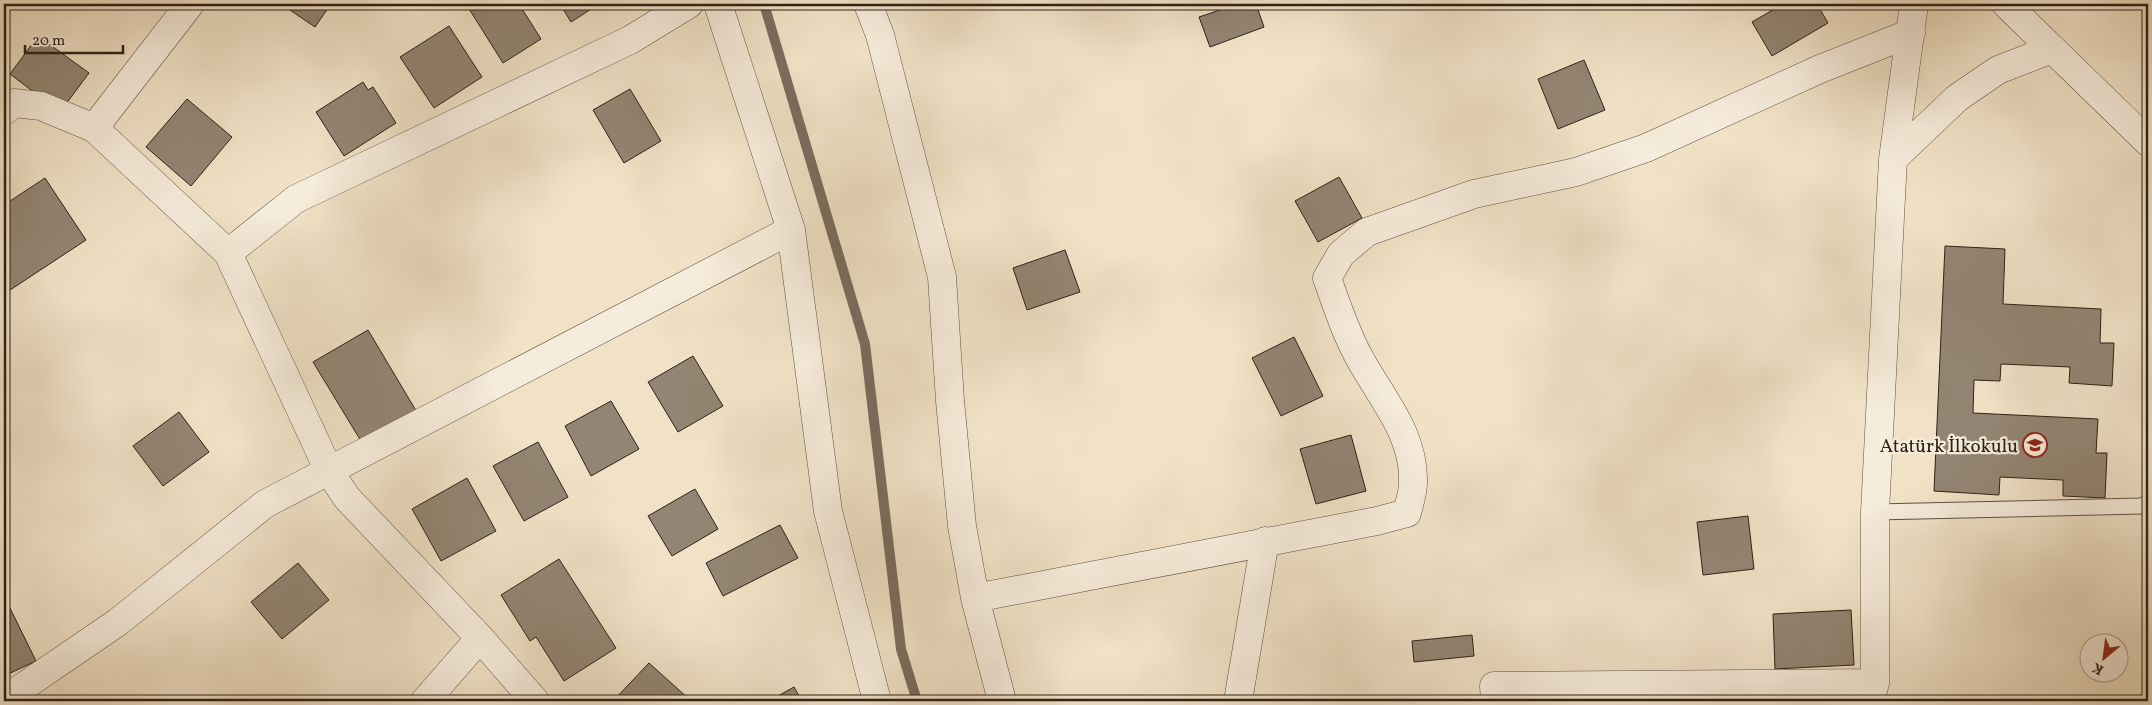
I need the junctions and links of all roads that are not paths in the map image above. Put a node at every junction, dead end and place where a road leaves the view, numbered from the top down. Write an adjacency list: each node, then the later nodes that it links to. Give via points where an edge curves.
1 (190, 4): 10 (street)
2 (689, 4): 14 (street, via 630,40 296,199)
3 (718, 4): 13 (street)
4 (868, 4): 19 (street, via 880,35 942,277 962,526)
5 (1914, 4): 7 (street)
6 (2006, 4): 8 (street)
7 (1911, 33): 12 (street); 18 (street, via 1820,69 1646,148 1576,172 1474,194 1367,232 1341,254 1327,278 1360,359 1409,444 1413,483 1407,513)
8 (2052, 50): 11 (street); 12 (street, via 1998,70 1966,92)
9 (4, 111): 10 (street, via 14,103 40,106)
10 (94, 128): 14 (street)
11 (2148, 142)
12 (1893, 159): 17 (street)
13 (791, 230): 15 (street); 25 (street, via 828,511)
14 (228, 253): 15 (street)
15 (329, 471): 20 (street, via 347,498); 22 (street, via 265,504 118,622)
16 (2148, 503): 17 (lane, via 2141,506)
17 (1875, 512): 21 (street)
18 (1265, 541): 19 (street); 27 (street)
19 (974, 598): 26 (street)
20 (480, 638): 23 (street); 24 (street)
21 (1873, 692): 28 (street, via 1494,686)
22 (4, 700)
23 (426, 701)
24 (535, 701)
25 (877, 701)
26 (1002, 701)
27 (1238, 701)
28 (1495, 701)

